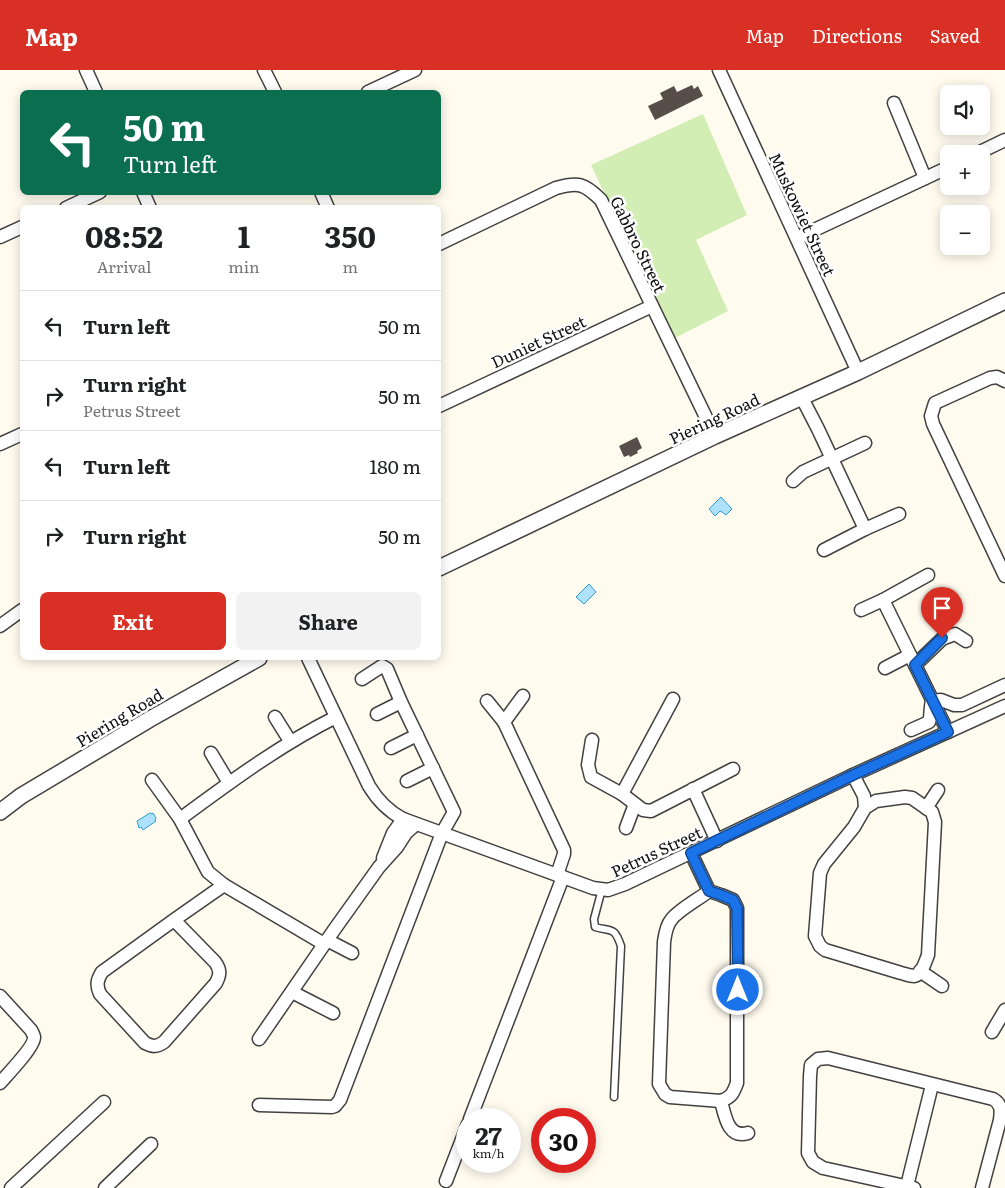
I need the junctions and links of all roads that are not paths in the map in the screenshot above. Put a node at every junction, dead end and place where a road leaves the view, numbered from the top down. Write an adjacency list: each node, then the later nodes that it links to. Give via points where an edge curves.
1 (86, 70): 5 (street)
2 (264, 70): 6 (street)
3 (415, 70): 7 (street)
4 (724, 72): 17 (street, Muskowiet Street)
5 (95, 90)
6 (274, 90)
7 (372, 90)
8 (894, 103): 12 (street)
9 (1005, 140): 10 (street)
10 (990, 147)
11 (940, 171): 12 (street)
12 (925, 178): 17 (street)
13 (94, 195): 14 (street)
14 (72, 205)
15 (20, 228): 16 (street)
16 (0, 236)
17 (797, 238): 21 (street, Muskowiet Street)
18 (441, 243): 20 (street, Gabbro Street, via 556,188 581,185 601,200)
19 (1005, 301): 21 (street, Piering Road)
20 (652, 306): 24 (street, Duniet Street); 26 (street, Gabbro Street)
21 (858, 372): 23 (street, Piering Road)
22 (1005, 381): 36 (street, via 990,378 935,403 931,416)
23 (802, 398): 26 (street, Piering Road); 29 (street)
24 (441, 405)
25 (20, 435): 28 (street)
26 (715, 436): 34 (street, Piering Road)
27 (865, 443): 29 (street)
28 (0, 444)
29 (831, 458): 30 (street, via 803,472); 32 (street)
30 (793, 481)
31 (899, 514): 32 (street)
32 (865, 529): 33 (street)
33 (824, 550)
34 (441, 567)
35 (928, 575): 37 (street)
36 (1005, 576)
37 (883, 600): 38 (street); 44 (street)
38 (861, 610)
39 (20, 611): 40 (street)
40 (0, 626)
41 (966, 641): 44 (street, via 955,634 942,638)
42 (255, 660): 77 (street, Piering Road, via 150,718)
43 (309, 660): 56 (street, Petrus Street)
44 (912, 660): 45 (street); 51 (street)
45 (885, 668)
46 (362, 678): 52 (street, via 385,667)
47 (1005, 685): 51 (street, via 962,705)
48 (523, 696): 57 (street)
49 (673, 699): 73 (street)
50 (487, 701): 57 (street)
51 (932, 701): 58 (street, via 930,720); 59 (street)
52 (401, 702): 54 (street); 60 (street)
53 (1005, 706): 59 (street, Petrus Street)
54 (377, 714)
55 (275, 717): 62 (street)
56 (336, 717): 62 (street); 79 (street, Petrus Street, via 375,797 391,813)
57 (504, 722): 86 (street, via 564,850)
58 (911, 730)
59 (948, 732): 67 (street, Petrus Street)
60 (417, 735): 63 (street); 65 (street)
61 (592, 740): 73 (street, via 588,765 591,776)
62 (290, 742): 70 (street)
63 (392, 748)
64 (211, 753): 70 (street)
65 (433, 768): 69 (street); 82 (street, via 454,810)
66 (733, 769): 71 (street)
67 (853, 775): 75 (street, via 864,796); 83 (street, Petrus Street)
68 (152, 780): 78 (street)
69 (407, 781)
70 (229, 783): 78 (street)
71 (693, 789): 74 (street, via 648,812); 83 (street)
72 (938, 790): 76 (street)
73 (622, 794): 74 (street)
74 (635, 804): 81 (street)
75 (865, 808): 76 (street, via 876,800 905,797); 93 (street, via 820,873 816,939 825,950 914,976)
76 (926, 808): 93 (street, via 932,812 935,822 928,955)
77 (0, 812)
78 (180, 819): 87 (street, via 208,872)
79 (403, 819): 80 (street, Petrus Street); 85 (street, via 393,833)
80 (416, 824): 82 (street, Petrus Street); 85 (street)
81 (626, 828)
82 (442, 834): 86 (street, Petrus Street); 106 (street, via 340,1100 332,1107)
83 (717, 841): 84 (street, Petrus Street)
84 (691, 853): 88 (street, Petrus Street, via 625,884); 89 (street)
85 (379, 867): 91 (street)
86 (560, 876): 88 (street, Petrus Street); 107 (street)
87 (224, 885): 90 (street); 91 (street)
88 (602, 889): 103 (lane, via 595,927 617,935 621,946)
89 (709, 891): 104 (street, via 733,900 738,916 737,1082 728,1099); 104 (street, via 678,913 666,930 659,1084 670,1097)
90 (174, 920): 90 (street, via 102,972 97,983 100,994 145,1043 154,1046 164,1042 216,983 220,972 215,962)
91 (325, 942): 92 (street); 95 (street)
92 (352, 953)
93 (920, 971): 94 (street)
94 (942, 986)
95 (292, 992): 98 (street); 100 (street)
96 (0, 996): 101 (street, via 35,1036 29,1049)
97 (1005, 1010): 99 (street)
98 (333, 1012)
99 (992, 1032)
100 (259, 1039)
101 (0, 1083)
102 (932, 1085): 112 (street); 112 (street, via 828,1058 818,1059 811,1065 808,1153 813,1162 822,1168); 115 (street, via 993,1100 1002,1109)
103 (614, 1097)
104 (722, 1101): 108 (street, via 730,1128 738,1134)
105 (104, 1102): 113 (street)
106 (259, 1105)
107 (474, 1108)
108 (748, 1133)
109 (151, 1144): 114 (street)
110 (456, 1155): 111 (street)
111 (446, 1181)
112 (910, 1187)
113 (11, 1188)
114 (105, 1188)
115 (982, 1188)

